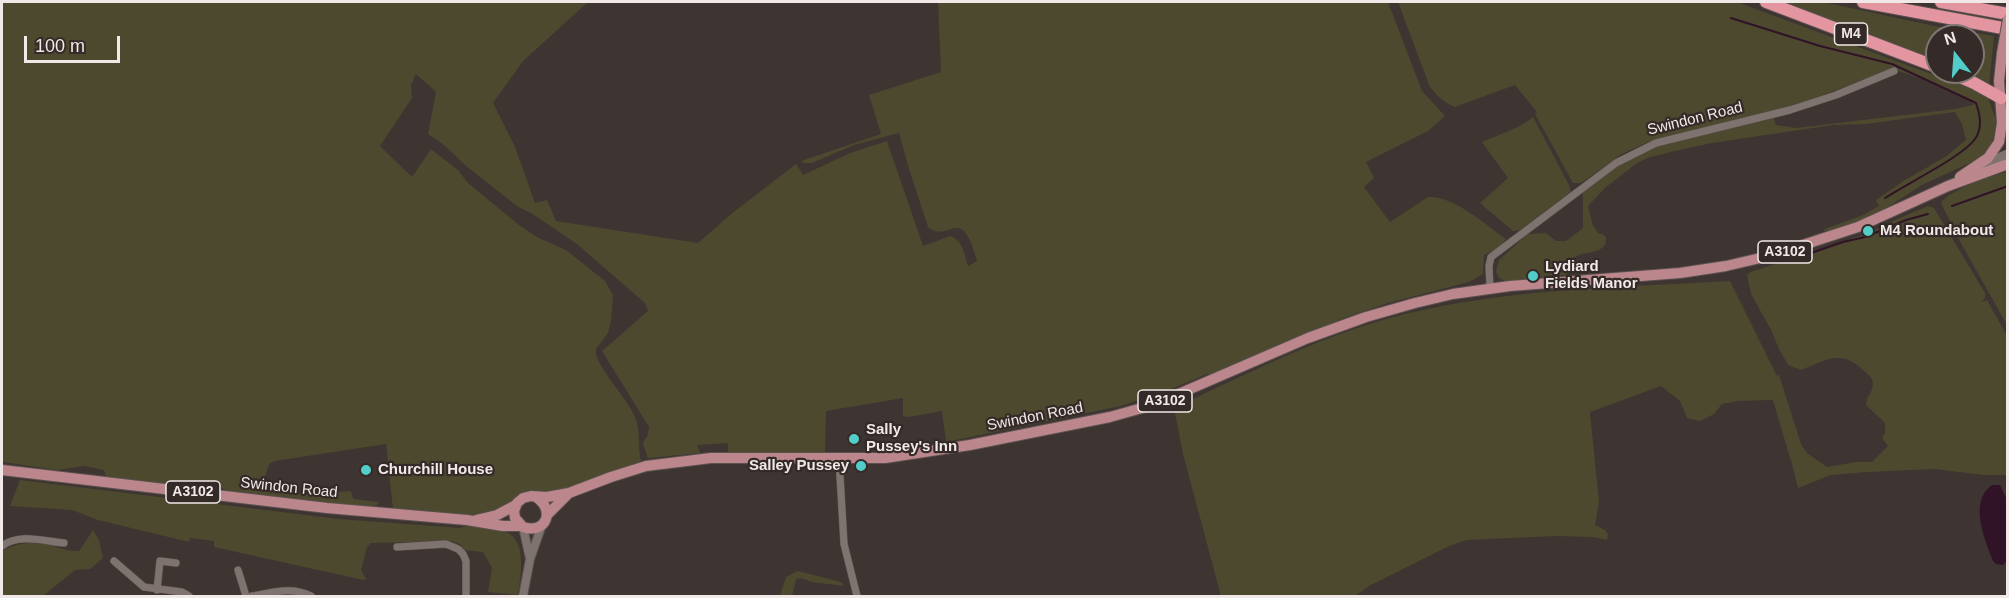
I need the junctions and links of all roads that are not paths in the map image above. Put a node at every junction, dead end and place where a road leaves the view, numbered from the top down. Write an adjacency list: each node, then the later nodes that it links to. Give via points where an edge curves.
1 (1766, 2): 7 (highway, M4)
2 (1863, 2): 6 (highway, M4)
3 (1941, 2): 4 (highway)
4 (2007, 14)
5 (2007, 19): 10 (main road, Swindon Road, bridge, via 1999,73)
6 (2007, 29)
7 (1925, 63)
8 (1894, 71): 15 (street, Swindon Road, via 1790,111 1680,136 1636,152 1491,257)
9 (1976, 84): 10 (highway)
10 (2004, 100): 13 (main road, Swindon Road / A3102, via 1999,142 1992,154)
11 (2007, 154): 13 (main road)
12 (2004, 166): 14 (main road, Swindon Road / A3102)
13 (1970, 171): 14 (main road, Swindon Road / A3102)
14 (1948, 186): 15 (main road, Swindon Road / A3102, via 1858,227 1763,258 1680,273)
15 (1490, 288): 16 (main road, Swindon Road / A3102, via 1408,305 1336,327 1175,397 1129,412 937,451)
16 (839, 459): 18 (main road, Swindon Road / A3102, via 682,460 633,469); 38 (street, via 845,553)
17 (2, 470): 21 (main road, Swindon Road / A3102, via 327,508)
18 (569, 493): 19 (main road, Swindon Road / A3102); 22 (main road, Swindon Road / A3102)
19 (536, 497): 20 (main road, via 523,498); 22 (main road, via 545,506)
20 (516, 506): 21 (main road, Swindon Road / A3102, via 492,517); 23 (main road, via 514,515)
21 (467, 520): 23 (main road, Swindon Road / A3102)
22 (544, 520): 23 (main road, via 534,529); 27 (street)
23 (522, 527): 27 (street)
24 (64, 543): 25 (street, via 22,539)
25 (2, 546)
26 (397, 547): 36 (street, via 446,544 458,549 466,561)
27 (530, 559): 37 (street)
28 (114, 561): 31 (street, via 143,590)
29 (176, 563): 31 (street, via 159,561)
30 (238, 570): 33 (street)
31 (157, 590): 32 (street, via 182,592)
32 (189, 597)
33 (246, 597)
34 (252, 597): 35 (street, via 286,590)
35 (311, 597)
36 (466, 597)
37 (523, 597)
38 (857, 597)

